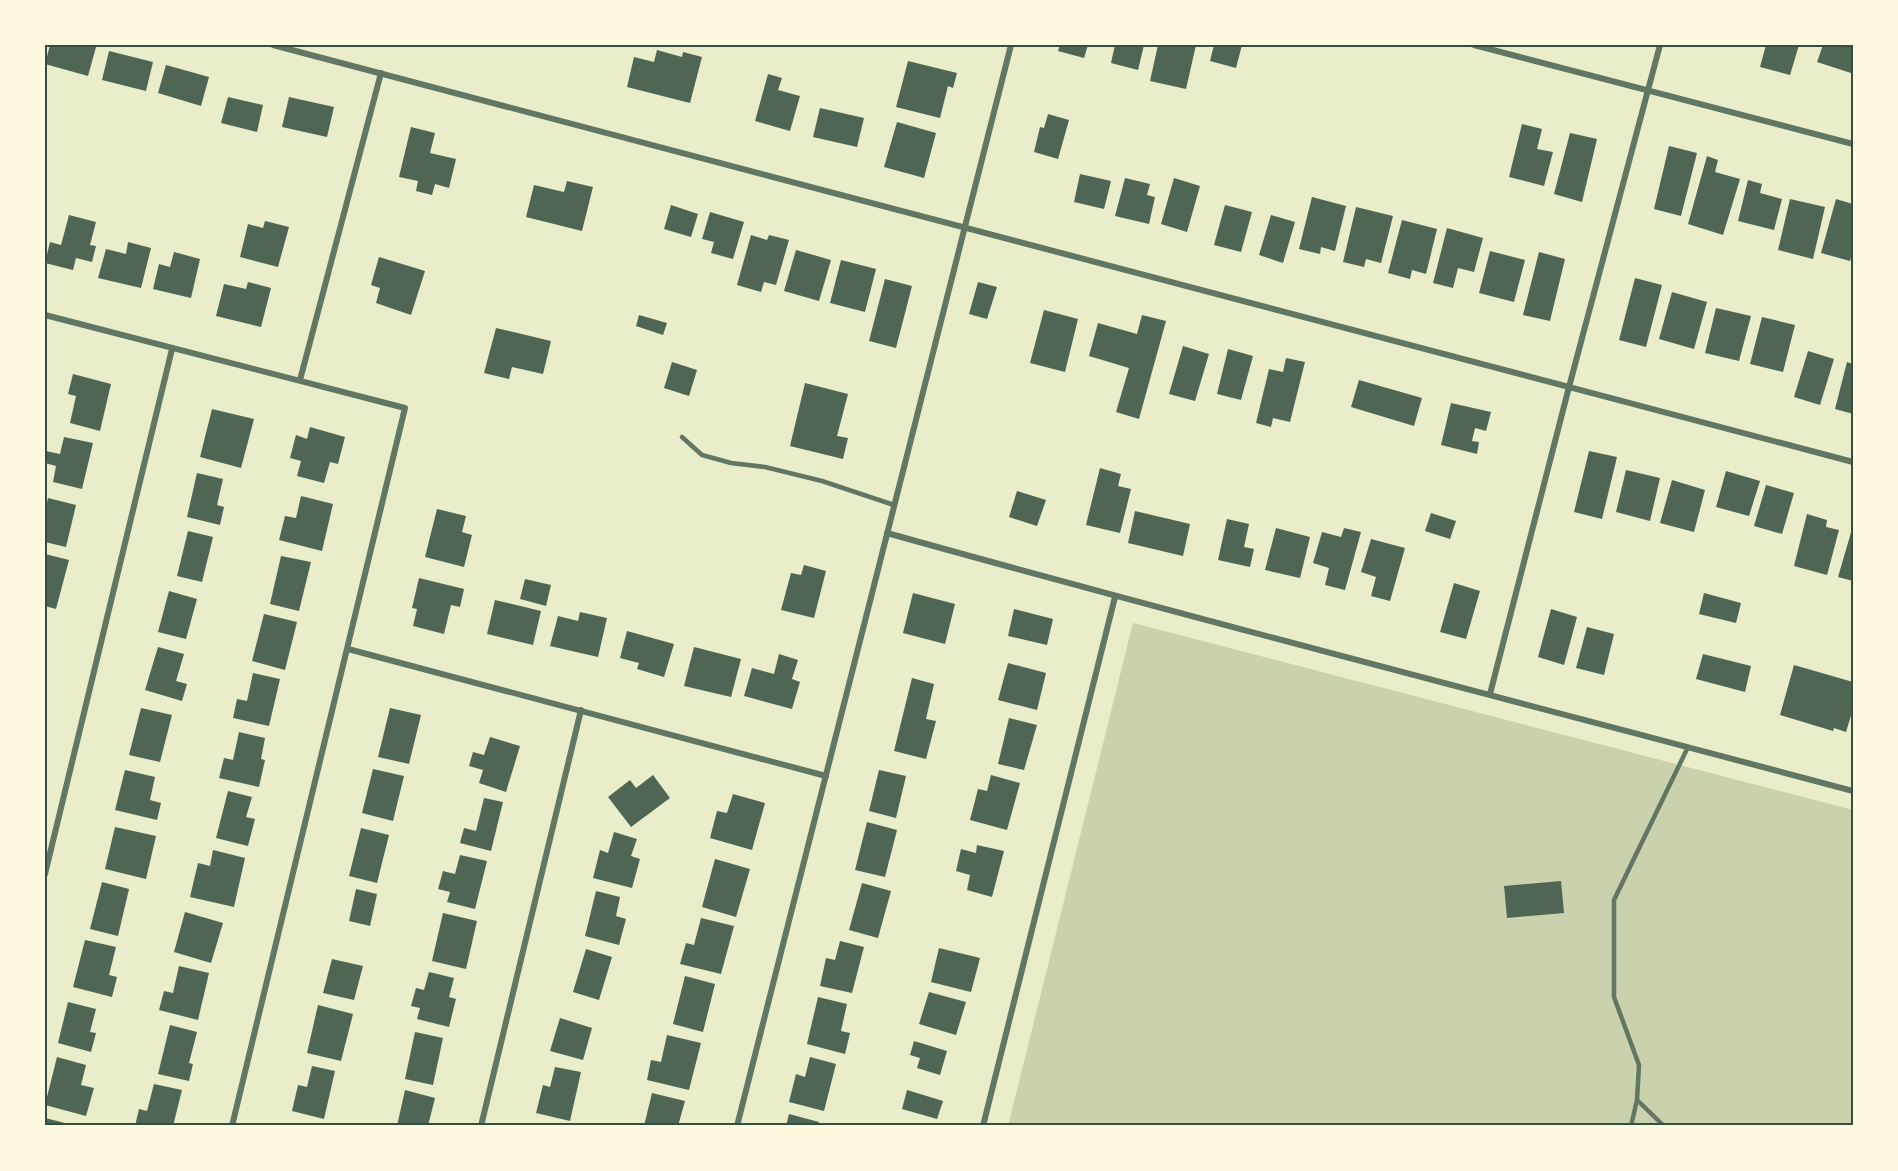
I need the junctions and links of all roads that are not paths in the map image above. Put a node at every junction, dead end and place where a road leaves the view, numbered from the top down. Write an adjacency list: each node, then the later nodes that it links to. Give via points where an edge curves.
1 (273, 45): 5 (street)
2 (1011, 45): 8 (street)
3 (1474, 45): 6 (street)
4 (1660, 45): 6 (street)
5 (381, 73): 8 (street); 11 (street)
6 (1648, 91): 7 (street); 12 (street)
7 (1853, 144)
8 (965, 227): 12 (street); 15 (street)
9 (45, 315): 10 (street)
10 (172, 349): 11 (street); 24 (street)
11 (300, 380): 18 (street, via 405,408)
12 (1569, 387): 14 (street); 19 (street)
13 (682, 438): 15 (lane, via 702,454 822,482)
14 (1853, 462)
15 (894, 505): 16 (street)
16 (887, 532): 17 (street); 22 (street)
17 (1116, 597): 19 (street); 29 (street)
18 (348, 649): 20 (street); 26 (street)
19 (1490, 694): 21 (street)
20 (581, 710): 22 (street); 27 (street)
21 (1688, 747): 23 (street); 25 (lane, via 1614,900 1614,997 1639,1065)
22 (826, 776): 28 (street)
23 (1853, 791)
24 (45, 874)
25 (1637, 1100): 30 (lane); 31 (lane)
26 (232, 1126)
27 (481, 1126)
28 (737, 1126)
29 (983, 1126)
30 (1630, 1126)
31 (1664, 1126)

